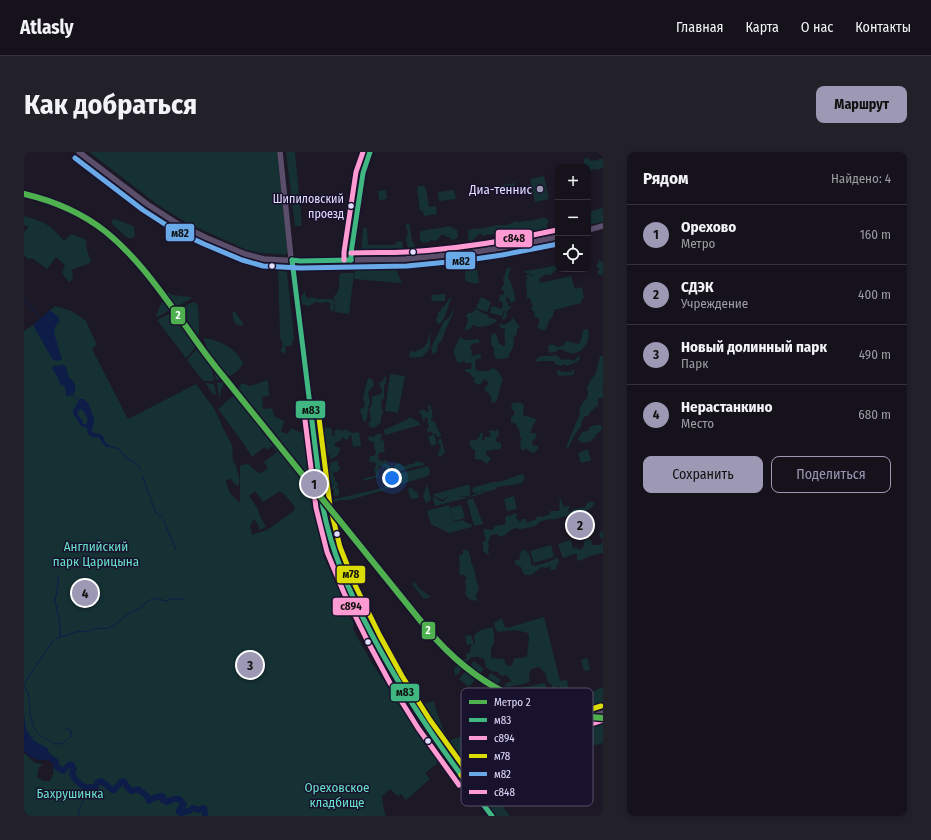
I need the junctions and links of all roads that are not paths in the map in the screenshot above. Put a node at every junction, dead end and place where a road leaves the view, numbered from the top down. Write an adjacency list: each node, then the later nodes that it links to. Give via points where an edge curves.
1 (79, 152): 7 (main road, via 147,204 188,230 254,257)
2 (280, 152): 7 (main road)
3 (370, 152): 8 (street, via 363,173)
4 (603, 226): 5 (main road)
5 (591, 229)
6 (555, 238): 8 (main road, via 459,254 406,259)
7 (292, 260): 8 (main road); 11 (main road, via 322,502 335,554 389,667 413,707)
8 (351, 260)
9 (603, 713): 10 (main road)
10 (593, 716)
11 (461, 775)
12 (484, 806): 13 (main road)
13 (492, 816)

